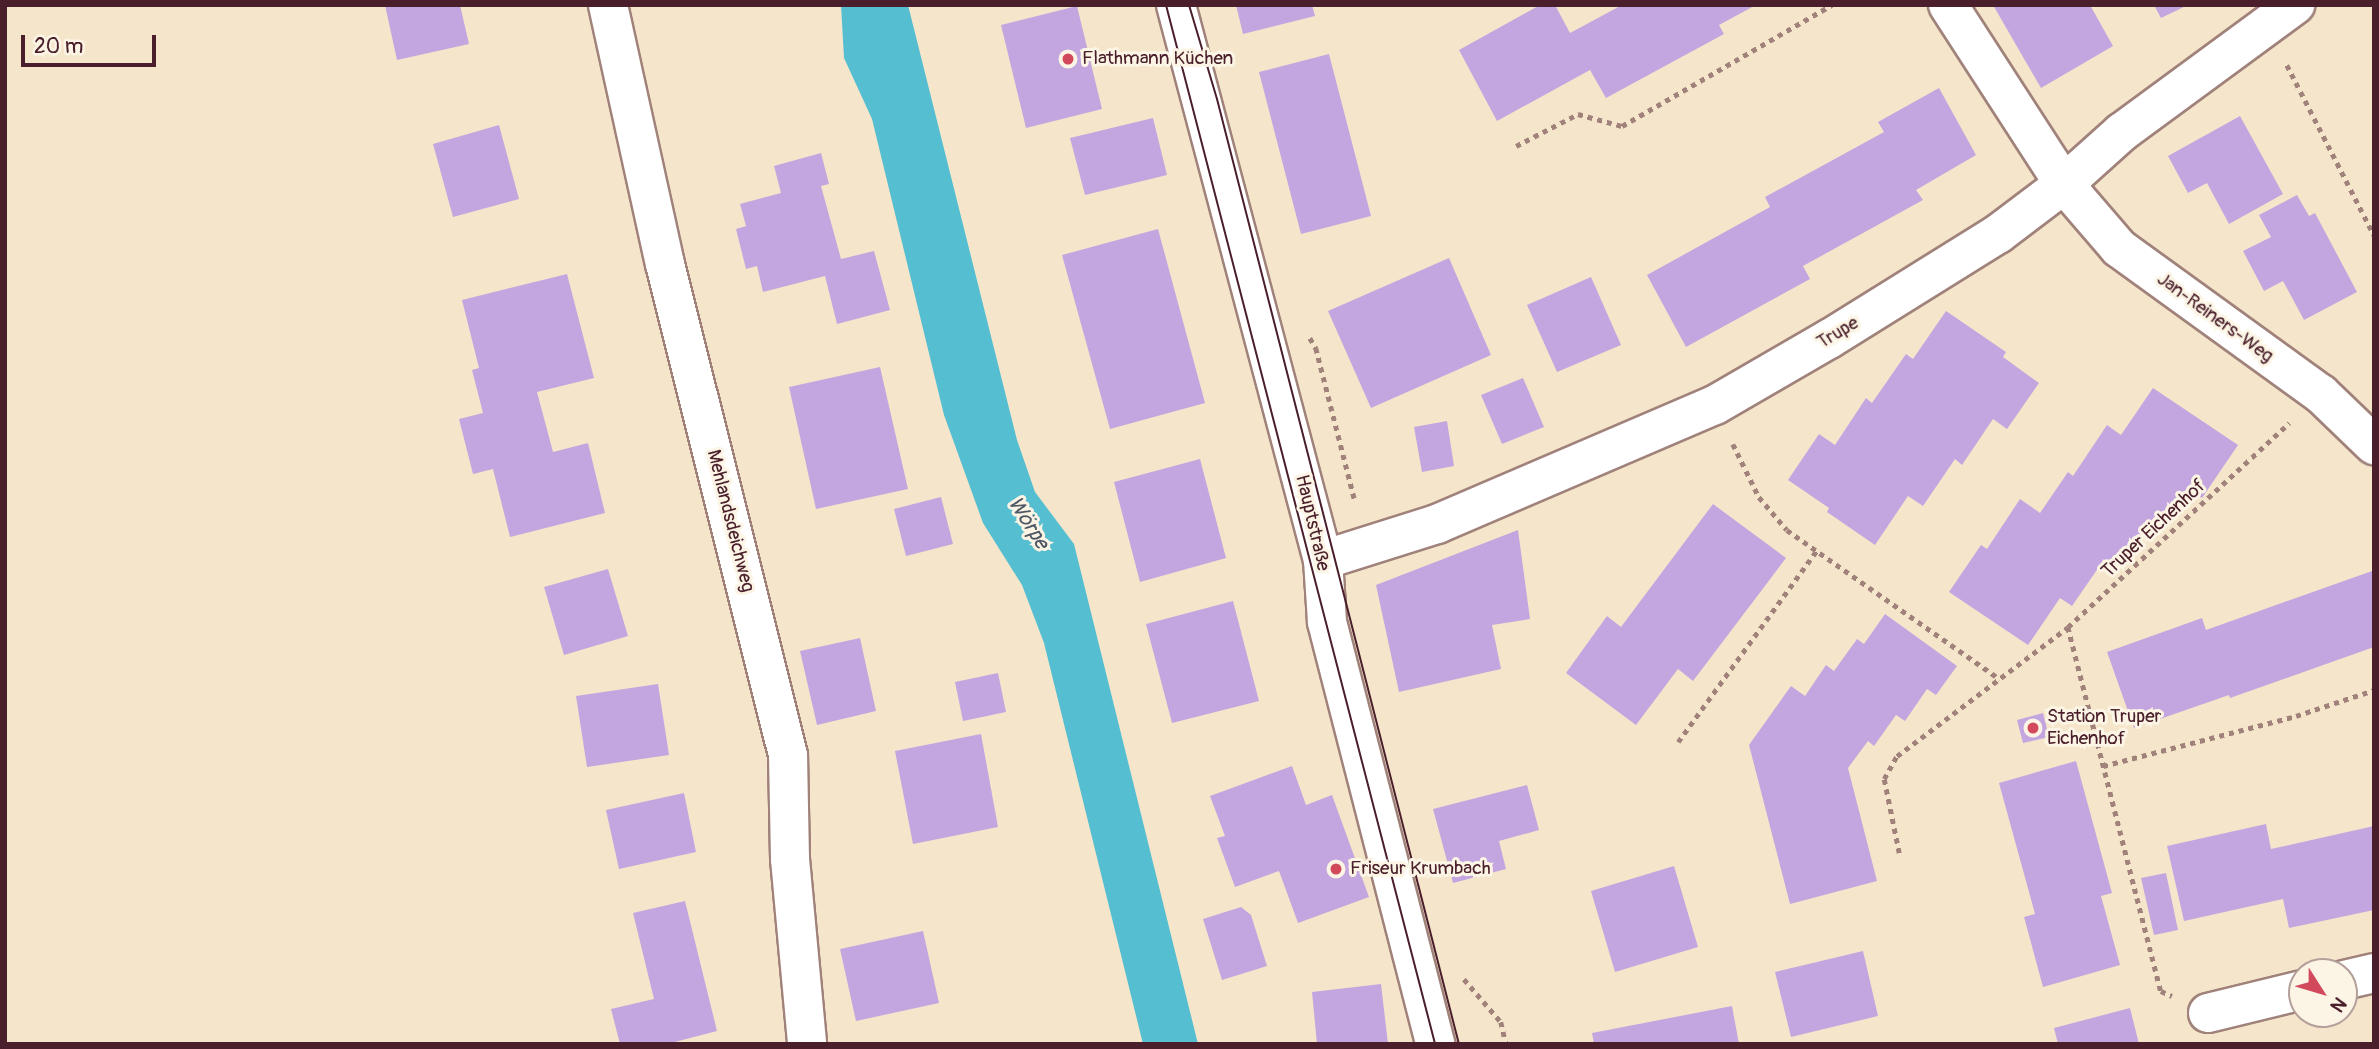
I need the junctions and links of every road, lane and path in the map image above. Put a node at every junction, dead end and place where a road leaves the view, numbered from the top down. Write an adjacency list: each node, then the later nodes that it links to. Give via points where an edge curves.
1 (608, 5): 22 (street, Mehlandsdeichweg, via 665,264 788,755 790,859)
2 (1177, 5): 13 (street, Hauptstraße)
3 (1832, 5): 6 (path, via 1622,126 1578,114)
4 (1948, 5): 7 (street, Jan-Reiners-Weg)
5 (2281, 16): 7 (street, Trupe, via 2122,132); 8 (path)
6 (1516, 146)
7 (2064, 184): 9 (street, Jan-Reiners-Weg, via 2119,248); 10 (street, Trupe, via 1998,234)
8 (2374, 235)
9 (2321, 394): 11 (street, Jan-Reiners-Weg); 14 (path, Truper Eichenhof)
10 (1715, 405): 12 (path, via 1759,497 1787,530); 13 (street, Trupe, via 1437,524)
11 (2374, 444)
12 (1816, 550): 15 (path); 17 (path)
13 (1323, 561): 23 (street, Hauptstraße, via 1327,622)
14 (2068, 627): 15 (path, Truper Eichenhof); 18 (path)
15 (2000, 679): 19 (path, Truper Eichenhof, via 1897,756 1884,779)
16 (2374, 690): 18 (path, via 2296,716)
17 (1678, 742)
18 (2103, 766): 21 (path, via 2161,991)
19 (1899, 853)
20 (2288, 993): 21 (street)
21 (2208, 1013)
22 (807, 1044)
23 (1435, 1044)

